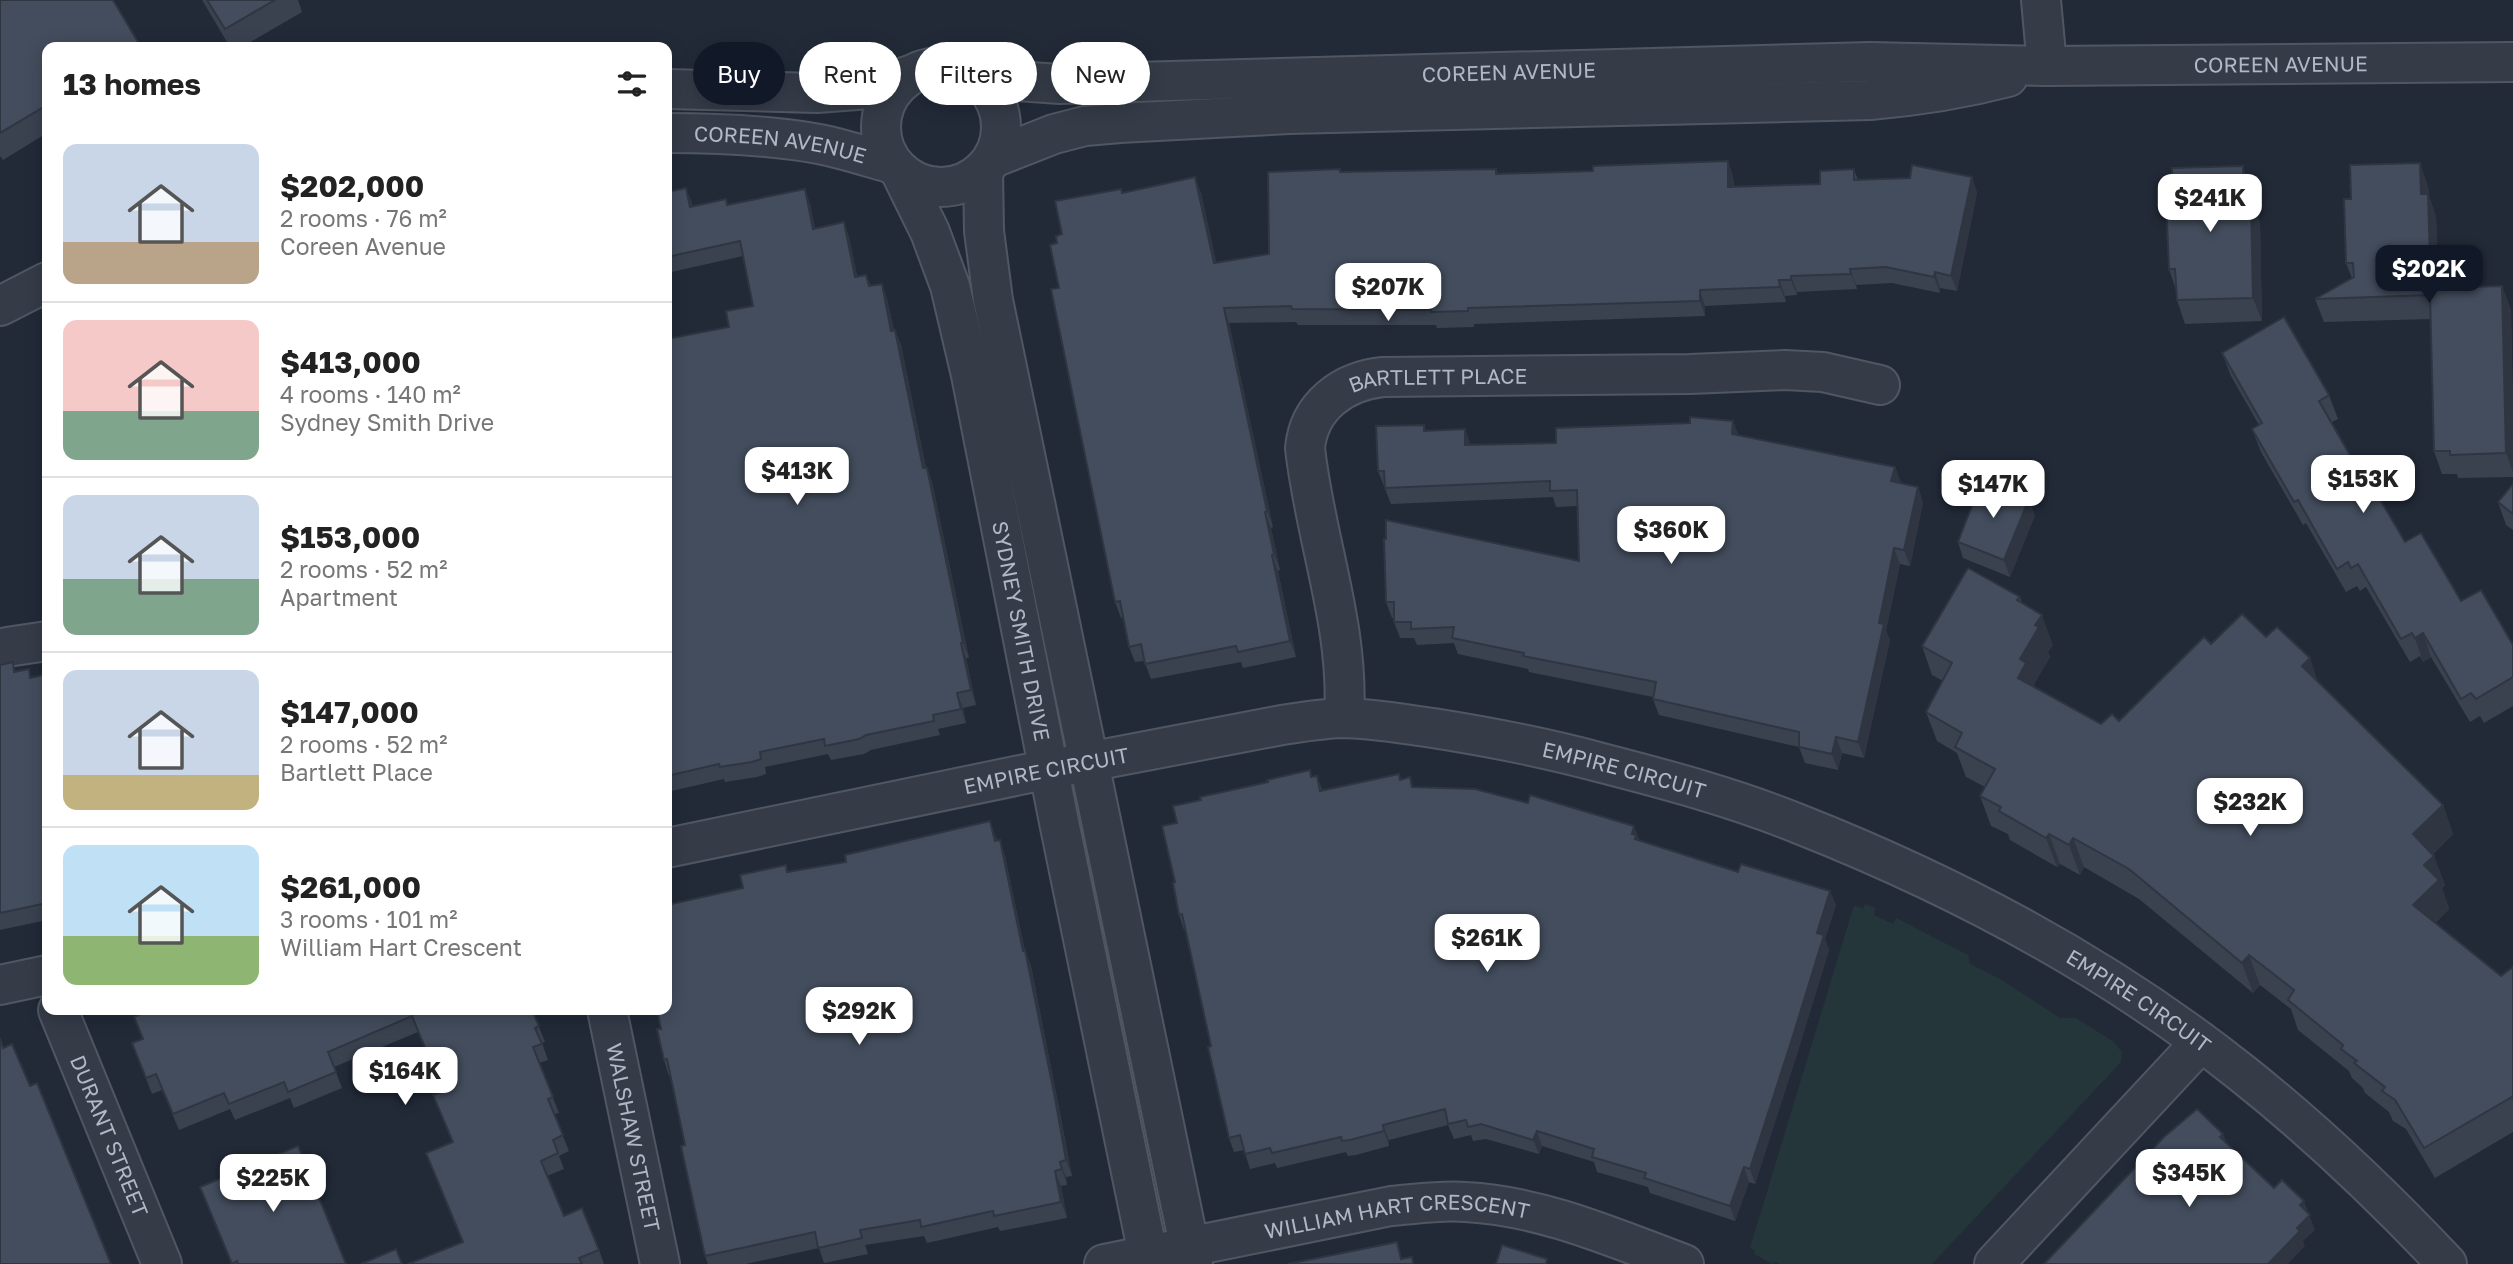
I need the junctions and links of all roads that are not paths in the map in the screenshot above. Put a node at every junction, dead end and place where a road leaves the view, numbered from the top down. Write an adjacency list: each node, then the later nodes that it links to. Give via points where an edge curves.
1 (2041, 0): 3 (street)
2 (2513, 62): 3 (street, COREEN AVENUE)
3 (2047, 66): 6 (street, COREEN AVENUE, via 1870,62); 10 (street, COREEN AVENUE, via 1966,88 1870,100 1289,114 1085,126 1054,134)
4 (915, 72): 5 (street)
5 (907, 76): 7 (street, COREEN AVENUE, via 870,89 817,93); 11 (street, via 886,101 881,117 885,149)
6 (1037, 82)
7 (672, 89)
8 (997, 105): 10 (street, via 1000,143)
9 (672, 133): 11 (street, COREEN AVENUE, via 777,137 821,144)
10 (988, 164): 11 (street, via 968,181 932,187); 18 (street, SYDNEY SMITH DRIVE, via 984,231 993,300)
11 (896, 167): 19 (street, SYDNEY SMITH DRIVE, via 930,232 950,286)
12 (42, 285): 13 (street)
13 (0, 306)
14 (1880, 385): 17 (street, BARTLETT PLACE, via 1823,372 1785,370 1383,377 1342,389 1317,412 1306,448 1343,650)
15 (42, 642): 16 (street)
16 (6, 647)
17 (1344, 718): 18 (street, EMPIRE CIRCUIT); 25 (street, EMPIRE CIRCUIT, via 1538,747 1686,786 1797,823 2005,918)
18 (1090, 761): 19 (street, EMPIRE CIRCUIT); 26 (street, SYDNEY SMITH DRIVE)
19 (1048, 770): 20 (street, EMPIRE CIRCUIT); 27 (street, SYDNEY SMITH DRIVE)
20 (672, 847)
21 (0, 985): 22 (street)
22 (42, 986)
23 (61, 1015): 28 (street, DURANT STREET)
24 (608, 1015): 29 (street, WALSHAW STREET)
25 (2201, 1042): 32 (street); 33 (street, EMPIRE CIRCUIT, via 2340,1156)
26 (1191, 1255): 27 (street, WILLIAM HART CRESCENT); 31 (street, WILLIAM HART CRESCENT, via 1391,1206 1467,1202 1554,1217)
27 (1149, 1259): 30 (street, WILLIAM HART CRESCENT)
28 (162, 1264)
29 (660, 1264)
30 (1104, 1264)
31 (1684, 1264)
32 (1994, 1264)
33 (2447, 1264)

